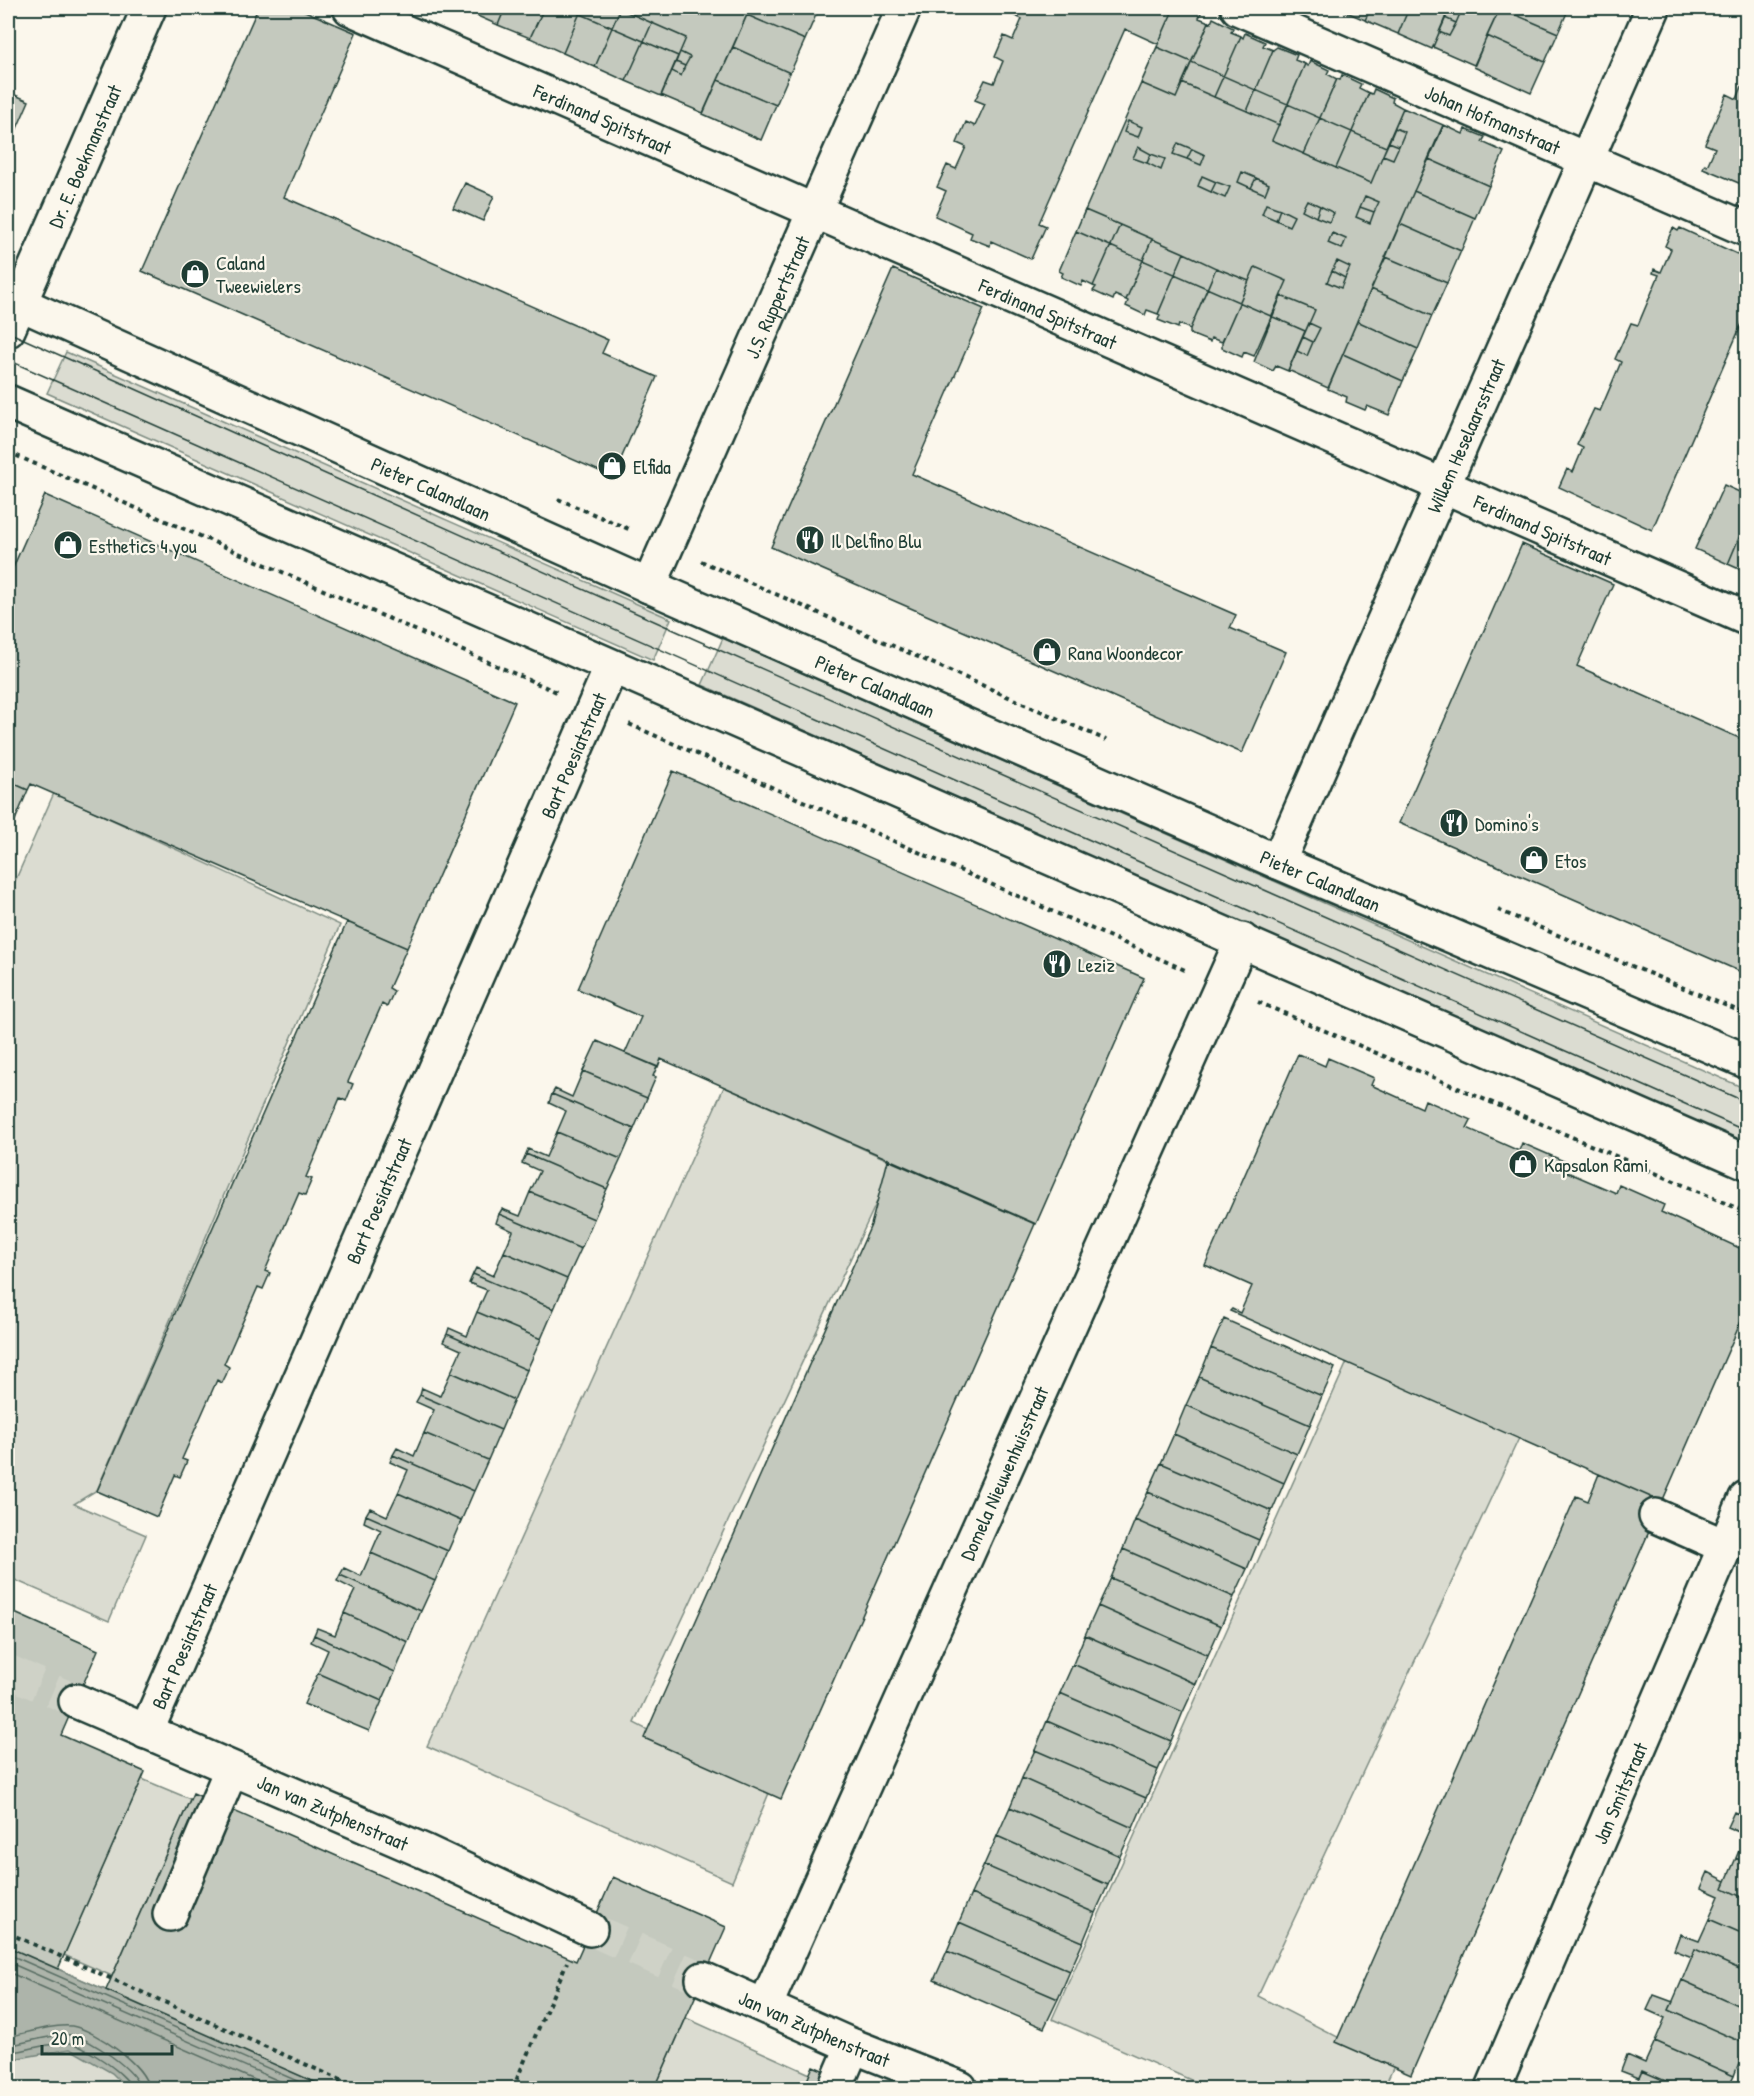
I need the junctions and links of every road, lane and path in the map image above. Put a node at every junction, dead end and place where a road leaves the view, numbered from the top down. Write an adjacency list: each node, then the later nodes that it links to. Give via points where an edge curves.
1 (149, 8): 9 (street, Dr. E. Boekmanstraat)
2 (350, 8): 7 (street, Ferdinand Spitstraat)
3 (904, 8): 7 (street, J.S. Ruppertstraat)
4 (1238, 8): 6 (street, Johan Hofmanstraat)
5 (1653, 8): 6 (street, Willem Heselaarsstraat)
6 (1586, 159): 8 (street, Johan Hofmanstraat); 12 (street, Willem Heselaarsstraat)
7 (815, 209): 12 (street, Ferdinand Spitstraat); 14 (street, J.S. Ruppertstraat)
8 (1746, 229)
9 (12, 311): 16 (street, Pieter Calandlaan)
10 (8, 402): 19 (street)
11 (8, 452): 21 (path)
12 (1442, 484): 18 (street, Ferdinand Spitstraat); 24 (street, Willem Heselaarsstraat)
13 (557, 498): 14 (path)
14 (667, 545): 15 (path); 16 (street, J.S. Ruppertstraat)
15 (720, 569): 17 (path); 23 (path)
16 (649, 585): 17 (street, Pieter Calandlaan)
17 (703, 609): 24 (street, Pieter Calandlaan)
18 (1746, 618)
19 (611, 668): 20 (street); 21 (street, Bart Poesiatstraat)
20 (670, 693): 22 (path); 26 (street)
21 (595, 708): 22 (path); 36 (street, Bart Poesiatstraat)
22 (653, 734): 27 (path)
23 (1111, 742)
24 (1278, 862): 29 (street, Pieter Calandlaan)
25 (1493, 908): 28 (path)
26 (1242, 940): 27 (street, Domela Nieuwenhuisstraat); 30 (street)
27 (1222, 987): 31 (path); 42 (street, Domela Nieuwenhuisstraat)
28 (1746, 1014)
29 (1746, 1061)
30 (1746, 1162)
31 (1746, 1212)
32 (1746, 1498): 34 (street, Jan Smitstraat)
33 (1656, 1516): 34 (street)
34 (1724, 1546): 48 (street, Jan Smitstraat)
35 (76, 1701): 36 (street, Jan van Zutphenstraat)
36 (146, 1732): 37 (street, Jan van Zutphenstraat)
37 (231, 1770): 38 (street); 40 (street, Jan van Zutphenstraat, via 426,1852)
38 (170, 1914)
39 (8, 1933): 44 (path)
40 (580, 1941): 45 (path)
41 (703, 1979): 42 (street, Jan van Zutphenstraat)
42 (765, 2007): 43 (street, Jan van Zutphenstraat)
43 (853, 2046): 46 (street); 47 (street, Jan van Zutphenstraat)
44 (359, 2088)
45 (513, 2088)
46 (835, 2088)
47 (960, 2088)
48 (1493, 2088)

